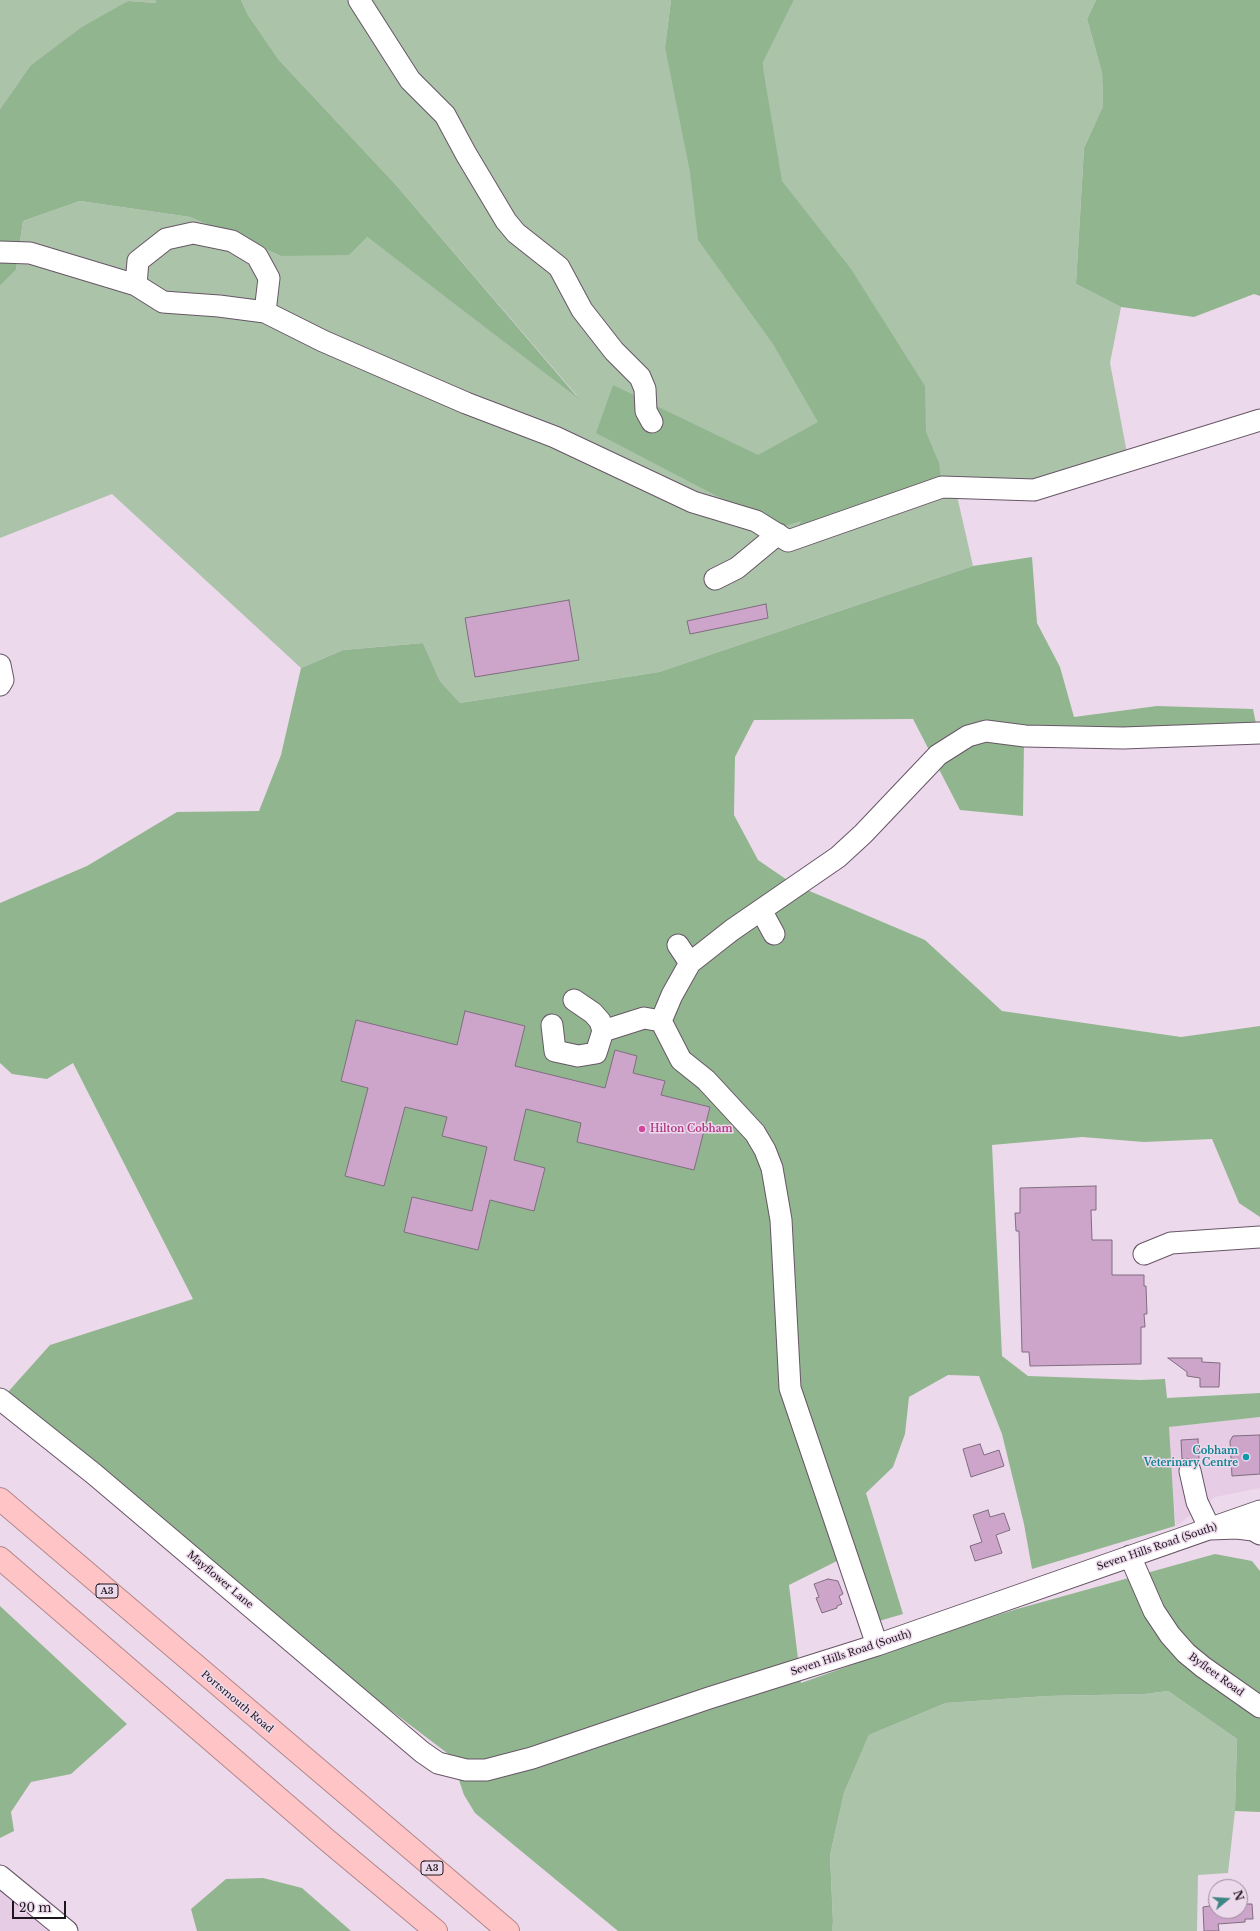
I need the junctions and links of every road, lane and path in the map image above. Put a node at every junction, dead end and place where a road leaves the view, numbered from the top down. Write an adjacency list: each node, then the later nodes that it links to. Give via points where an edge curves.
1 (359, 0): 6 (street, via 410,80 445,115 506,221 516,233 559,267 582,310 614,351 640,377 645,389 646,411)
2 (0, 252): 3 (street, via 30,253)
3 (136, 285): 4 (street, via 163,302); 4 (street, via 138,261 166,239 193,233 232,241 256,256 269,278)
4 (266, 312): 7 (street, via 323,341 459,400 556,437 693,502 756,521)
5 (1260, 420): 7 (street, via 1034,490 942,487 788,541)
6 (652, 422)
7 (778, 534): 8 (street, via 737,568)
8 (715, 579)
9 (0, 665): 10 (street, via 3,680)
10 (0, 685)
11 (1260, 733): 12 (street, via 1123,738 1025,736 986,731 968,736 938,755 838,857)
12 (761, 910): 13 (street); 15 (street)
13 (774, 934)
14 (678, 945): 15 (street)
15 (690, 963): 17 (street)
16 (574, 1000): 19 (street, via 600,1020)
17 (661, 1021): 19 (street, via 644,1018); 30 (street, via 681,1060 706,1080 755,1134 772,1168 781,1220 790,1388)
18 (552, 1024): 19 (street, via 555,1051 578,1056 596,1054)
19 (603, 1031)
20 (1260, 1237): 21 (street, via 1171,1243)
21 (1144, 1254)
22 (0, 1399): 32 (street, Mayflower Lane, via 94,1474)
23 (1190, 1471): 26 (street, via 1196,1502)
24 (0, 1499): 34 (highway, Portsmouth Road / A3)
25 (1260, 1511): 26 (street, Seven Hills Road (South))
26 (1210, 1529): 27 (street, via 1237,1528 1253,1530); 28 (street, Seven Hills Road (South))
27 (1260, 1534)
28 (1130, 1556): 30 (street, Seven Hills Road (South)); 31 (street, Byfleet Road, via 1154,1611 1170,1635 1186,1653)
29 (0, 1558): 35 (highway)
30 (877, 1645): 32 (street, Seven Hills Road (South), via 502,1767 476,1771)
31 (1260, 1707)
32 (438, 1763)
33 (0, 1876): 36 (street)
34 (475, 1903): 39 (highway, A3); 40 (highway)
35 (406, 1905): 37 (highway); 38 (highway)
36 (68, 1931)
37 (428, 1931)
38 (436, 1931)
39 (508, 1931)
40 (514, 1931)

